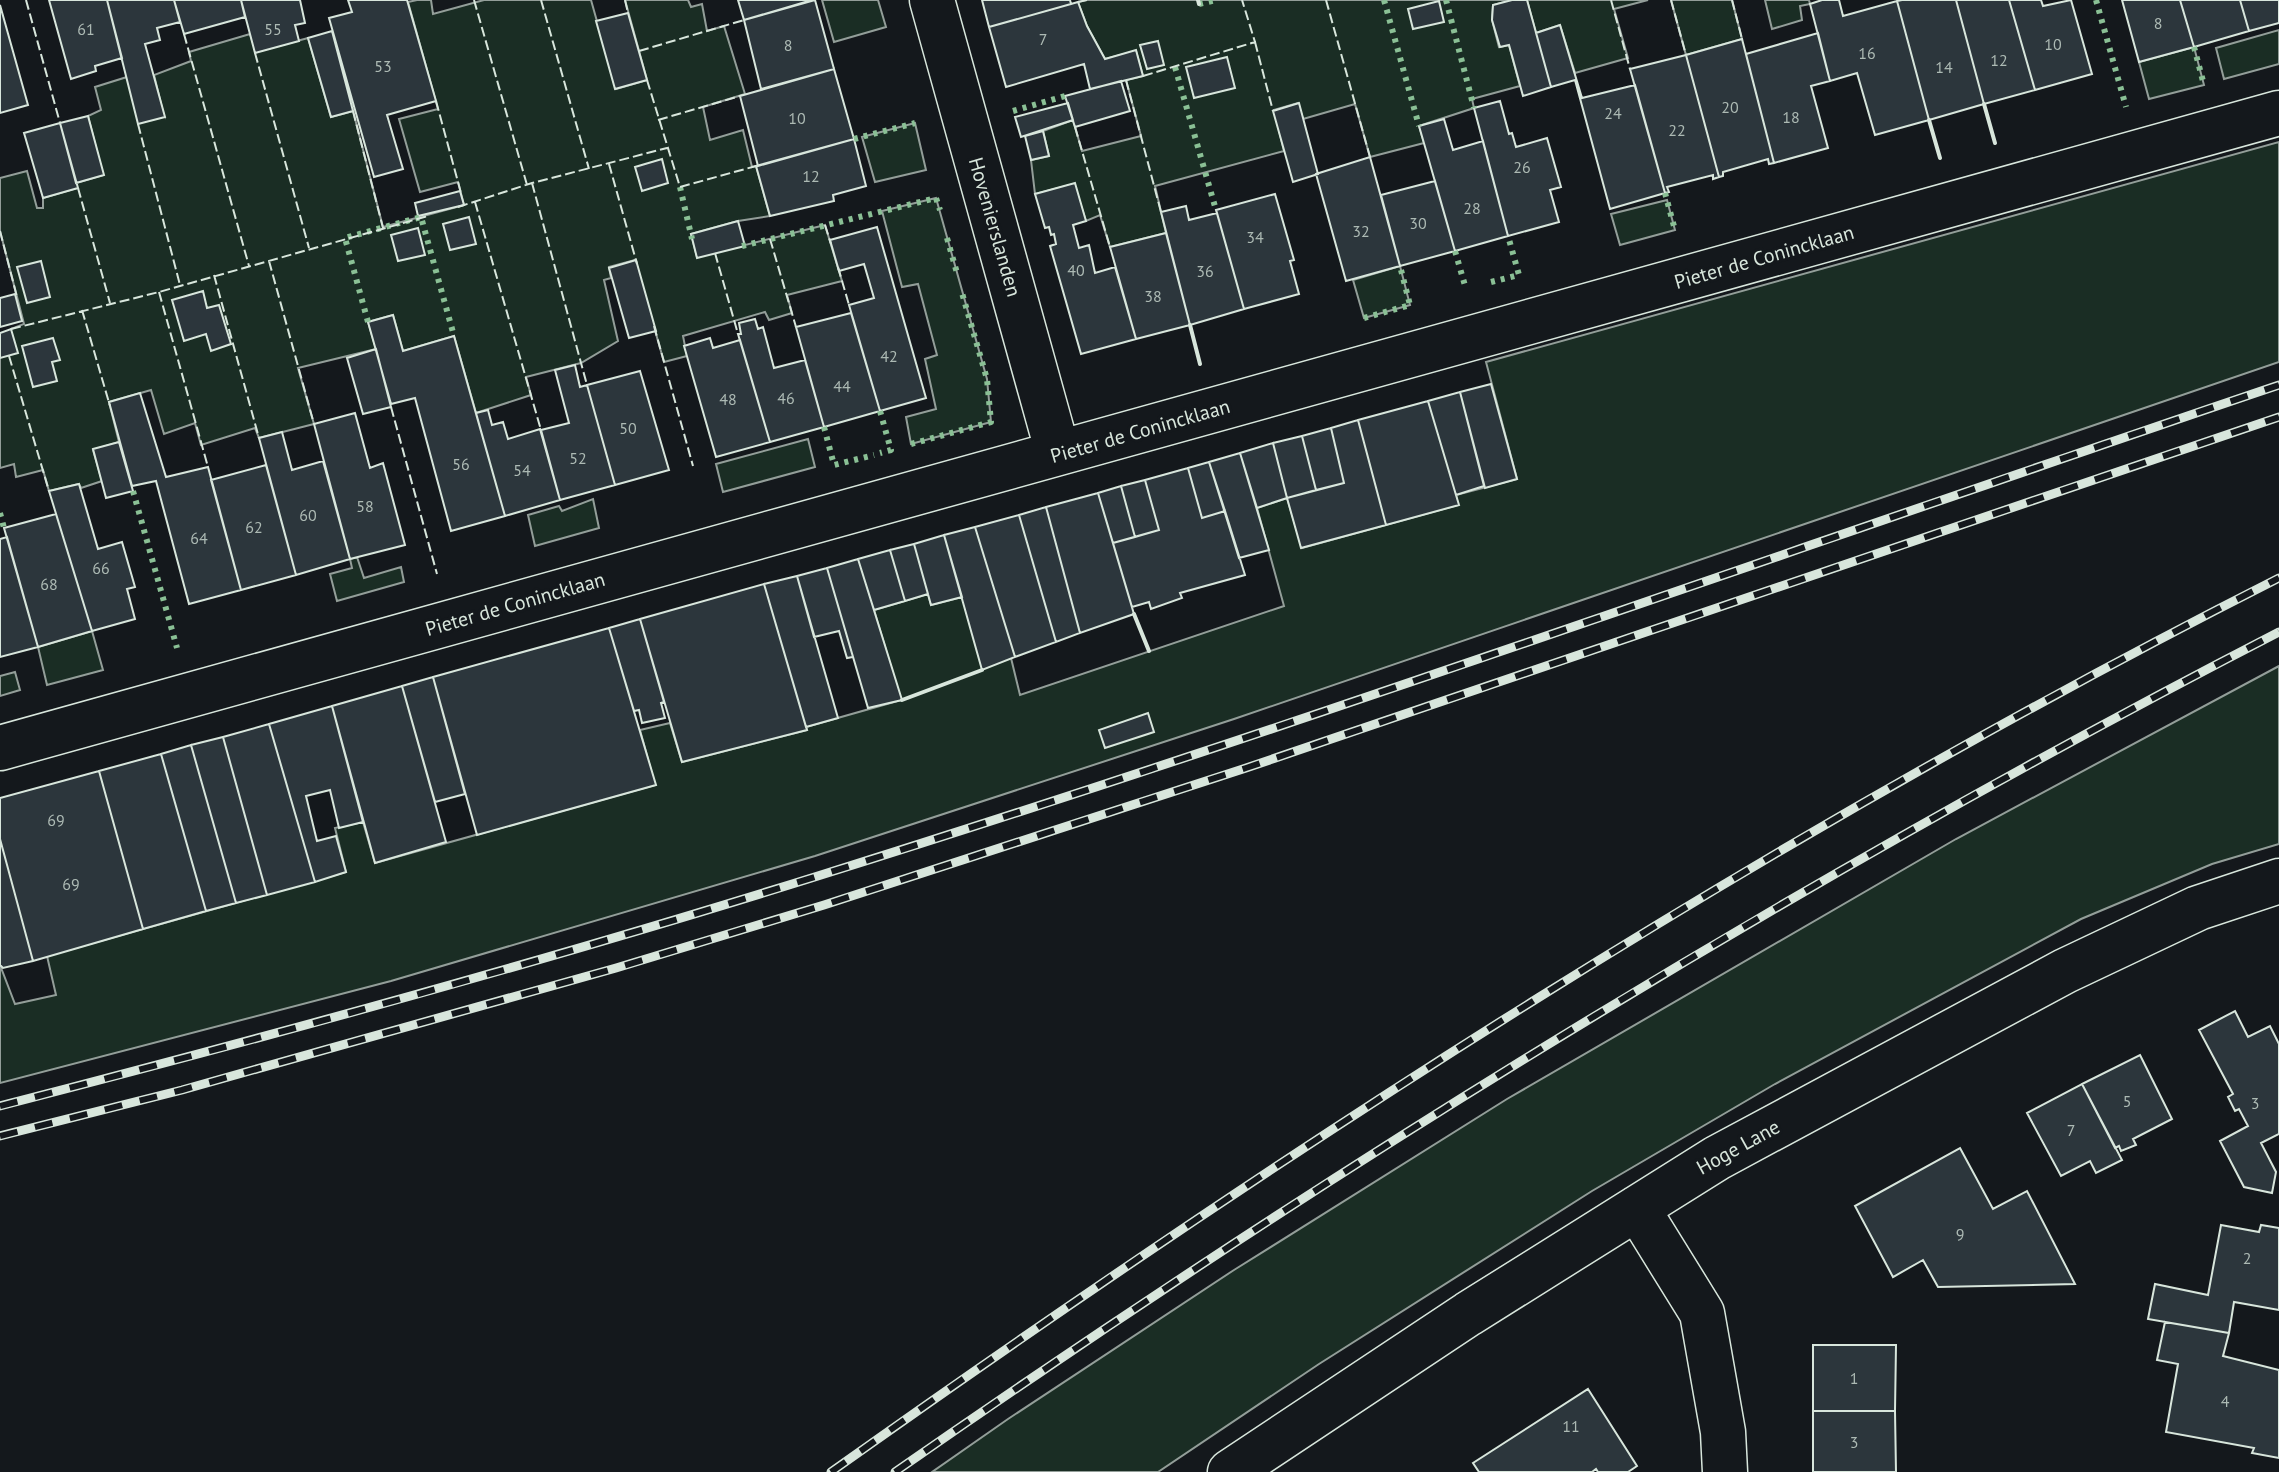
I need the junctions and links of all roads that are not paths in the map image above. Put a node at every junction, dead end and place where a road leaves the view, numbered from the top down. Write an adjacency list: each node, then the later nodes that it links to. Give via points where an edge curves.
1 (932, 0): 3 (street, Hovenierslanden)
2 (2279, 113): 3 (street, Pieter de Conincklaan)
3 (1058, 453): 4 (street, Pieter de Conincklaan)
4 (0, 748)
5 (2279, 881): 6 (street, Hoge Lane, via 2198,908 2065,971 1717,1158)
6 (1637, 1208): 7 (street, Hoge Lane); 8 (street, via 1702,1313)
7 (1230, 1472)
8 (1725, 1472)

